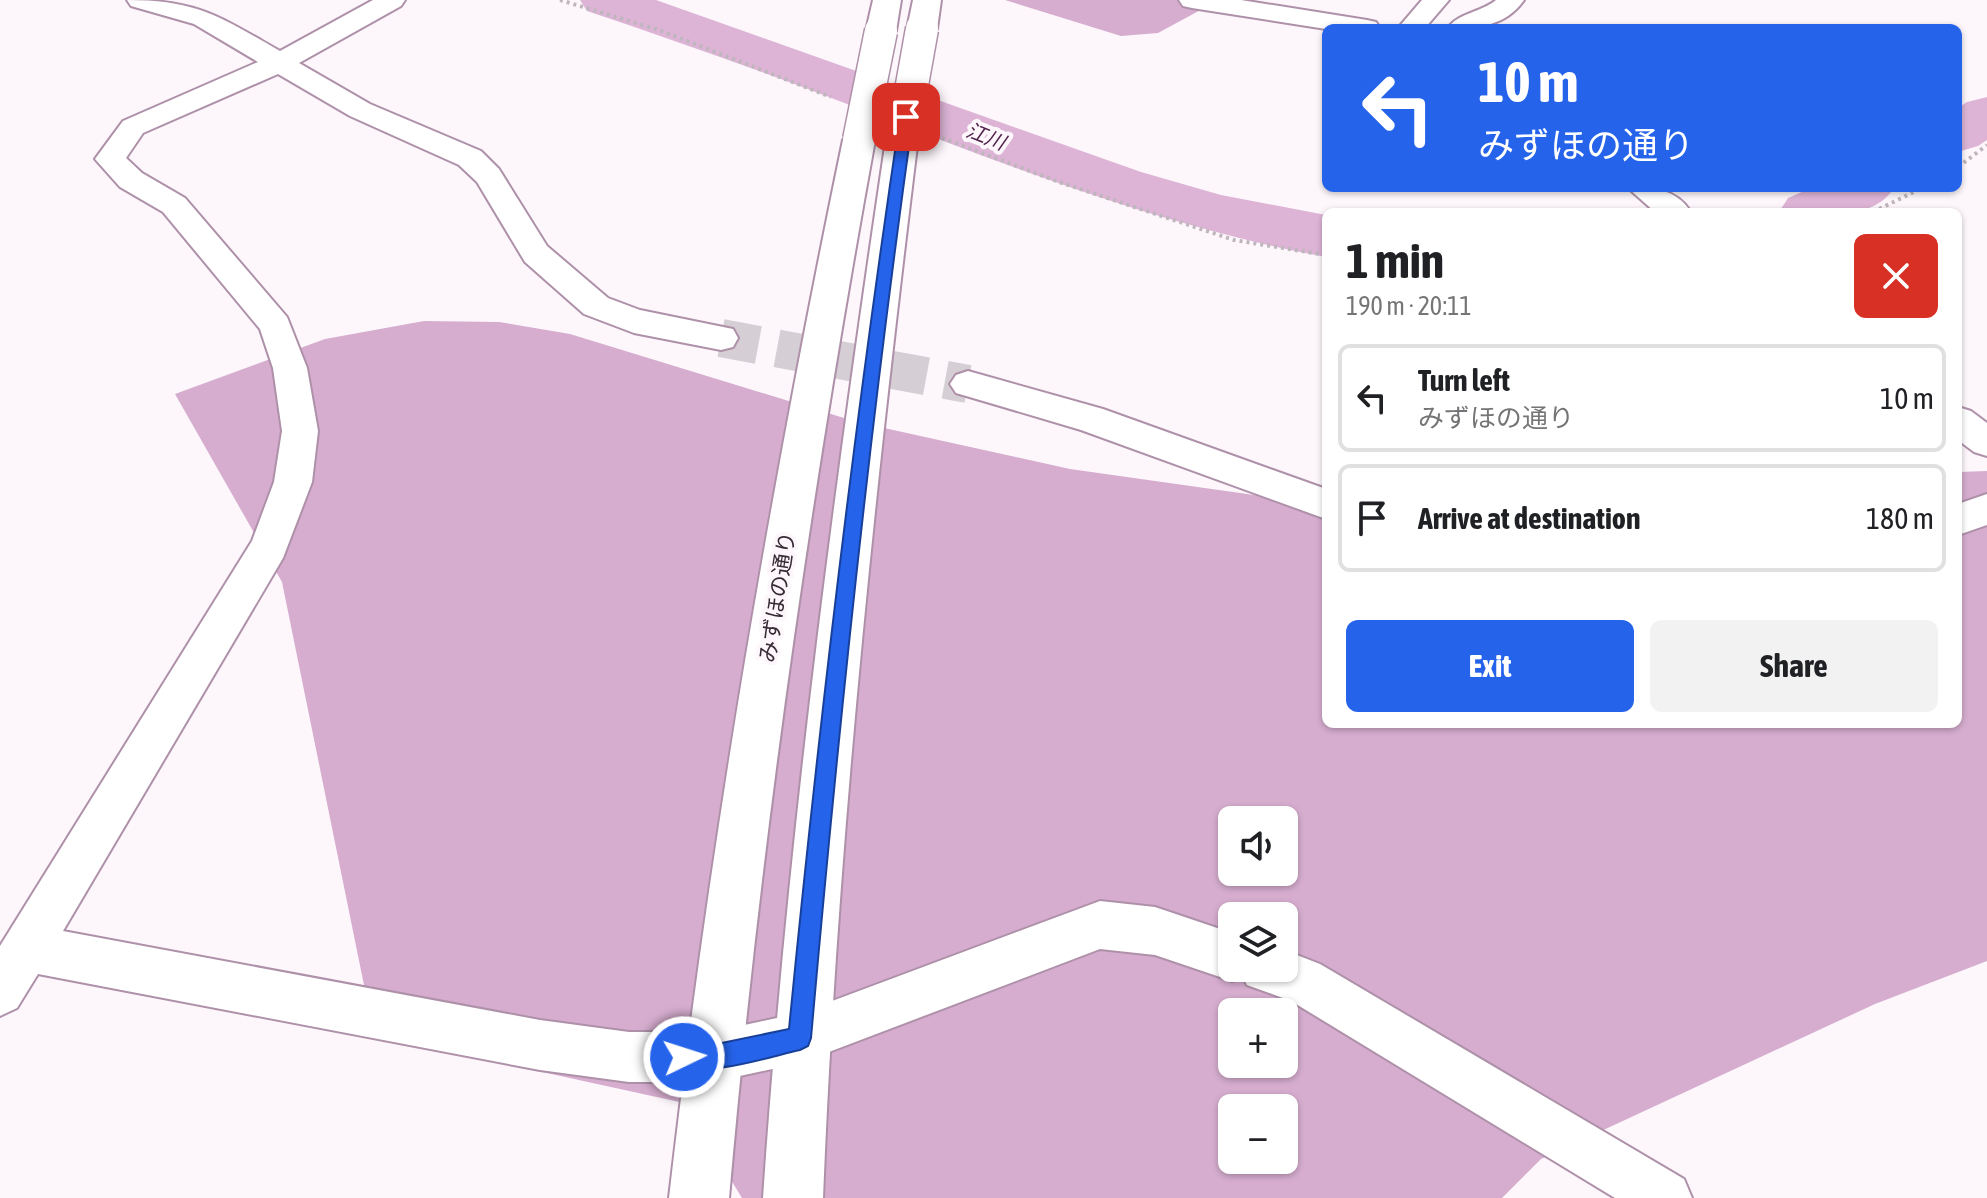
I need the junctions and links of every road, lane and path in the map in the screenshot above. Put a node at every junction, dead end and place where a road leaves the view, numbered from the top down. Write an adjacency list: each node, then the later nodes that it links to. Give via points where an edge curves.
1 (140, 0): 11 (street, via 203,18)
2 (392, 0): 11 (street)
3 (887, 0): 12 (street, みずほの通り, bridge, via 881,31)
4 (1192, 0): 8 (street)
5 (1436, 0): 9 (street)
6 (1511, 0): 10 (street)
7 (924, 14): 12 (street, みずほの通り, bridge)
8 (1342, 24)
9 (1415, 24)
10 (1470, 24)
11 (279, 63): 19 (street, via 360,110 470,158 488,176 536,254 596,306 634,321); 26 (street, via 133,127 110,159 131,180 174,205 275,325 290,368 300,431 293,482 269,547)
12 (880, 143): 30 (street, みずほの通り); 31 (street, みずほの通り, via 771,623)
13 (1987, 145): 14 (path)
14 (1962, 164)
15 (1648, 192): 17 (street)
16 (1914, 192): 18 (path)
17 (1670, 208)
18 (1881, 208)
19 (721, 338)
20 (968, 384): 23 (street, via 1090,419)
21 (1962, 424): 22 (street)
22 (1987, 442)
23 (1322, 503)
24 (1987, 509): 25 (street)
25 (1962, 518)
26 (28, 948): 29 (street); 31 (street, via 540,1045 629,1057)
27 (1218, 952): 30 (street, via 1155,931 1100,925)
28 (1298, 979): 34 (street)
29 (0, 991)
30 (800, 1038): 31 (street); 33 (street, みずほの通り)
31 (712, 1057): 32 (street, みずほの通り)
32 (699, 1198)
33 (793, 1198)
34 (1665, 1198)

